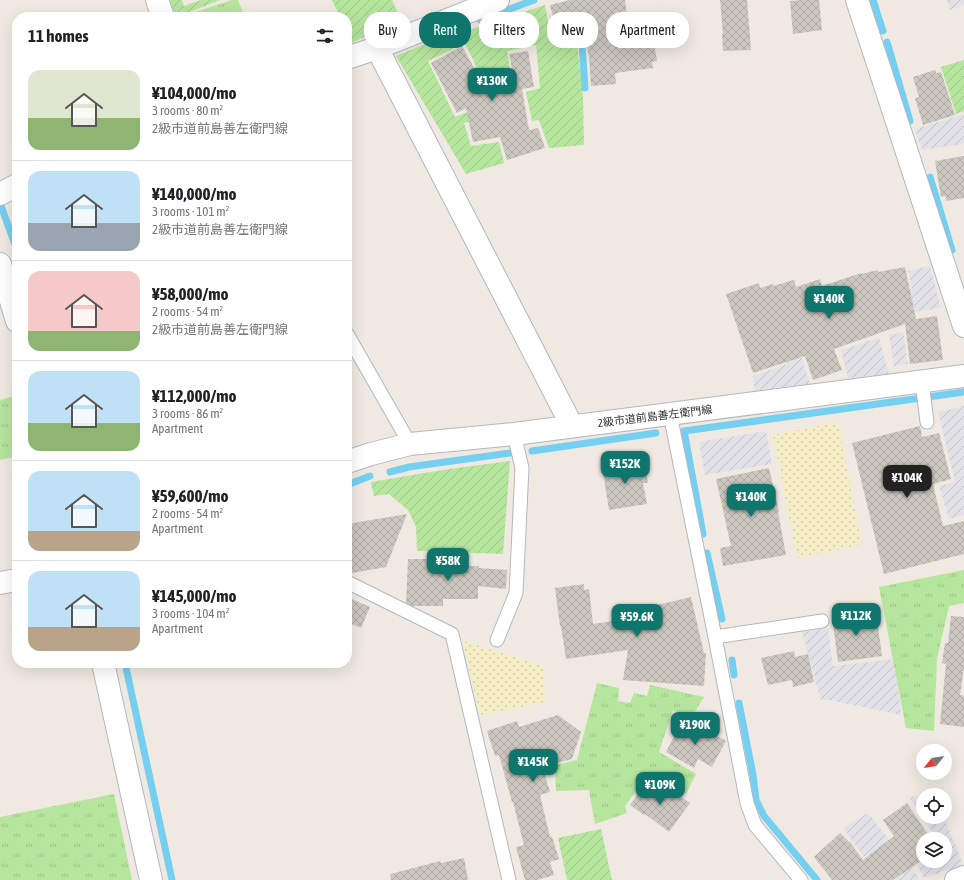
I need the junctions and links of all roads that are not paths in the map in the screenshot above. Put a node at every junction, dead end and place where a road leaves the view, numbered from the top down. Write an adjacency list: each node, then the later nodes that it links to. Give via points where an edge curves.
1 (157, 0): 4 (street)
2 (498, 0): 5 (street)
3 (857, 0): 12 (street)
4 (161, 12)
5 (411, 35)
6 (377, 48): 7 (street); 18 (street)
7 (352, 56)
8 (12, 188): 9 (street)
9 (0, 194)
10 (0, 264): 11 (street)
11 (12, 304)
12 (964, 326)
13 (352, 343): 20 (lane)
14 (964, 376): 15 (street, 2級市道前島善左衛門線)
15 (923, 384): 16 (street, 2級市道前島善左衛門線); 17 (lane)
16 (670, 414): 18 (street, 2級市道前島善左衛門線); 26 (lane)
17 (927, 422)
18 (572, 426): 19 (street, 2級市道前島善左衛門線)
19 (514, 434): 20 (street, 2級市道前島善左衛門線); 27 (lane, via 522,468 516,593)
20 (410, 444): 21 (street, 2級市道前島善左衛門線)
21 (352, 460)
22 (12, 581): 23 (street)
23 (0, 583)
24 (352, 584): 31 (lane, via 452,634)
25 (822, 621): 26 (lane)
26 (715, 636): 32 (lane, via 747,803 755,825)
27 (497, 640)
28 (105, 668): 30 (street)
29 (964, 877): 33 (street)
30 (151, 880)
31 (509, 880)
32 (801, 880)
33 (956, 880)

